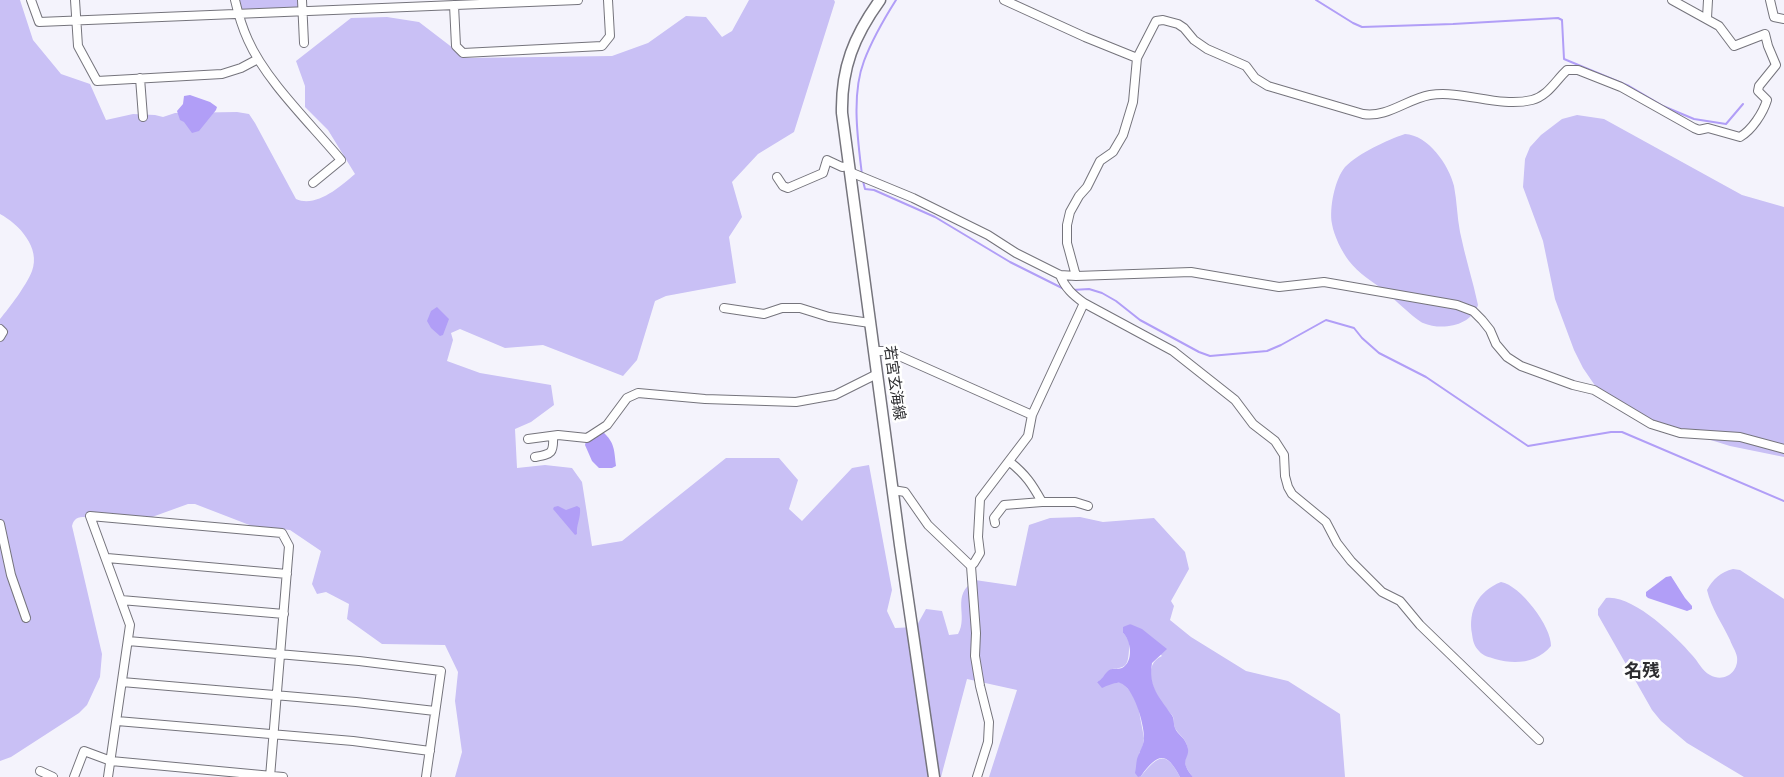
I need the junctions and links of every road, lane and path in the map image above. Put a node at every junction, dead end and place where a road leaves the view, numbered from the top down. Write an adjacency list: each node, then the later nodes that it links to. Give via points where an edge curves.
1 (30, 0): 20 (street, via 39,22)
2 (75, 0): 20 (street)
3 (235, 0): 17 (street)
4 (302, 0): 16 (street)
5 (355, 0): 15 (street)
6 (578, 0): 13 (street)
7 (608, 0): 14 (street, via 610,36 602,46 463,53 456,45)
8 (880, 0): 27 (main road, 若宮玄海線, via 851,50 844,76 842,113)
9 (1004, 0): 22 (street)
10 (1672, 0): 18 (street)
11 (1708, 0): 18 (street)
12 (1770, 0): 19 (street, via 1774,16)
13 (498, 2): 14 (street)
14 (454, 5): 15 (street)
15 (356, 10): 16 (street)
16 (303, 12): 17 (street); 21 (street)
17 (239, 14): 20 (street); 23 (street)
18 (1707, 18): 24 (street, via 1721,28 1734,46 1766,34 1767,46)
19 (1784, 20)
20 (76, 21): 25 (street, via 78,46 97,81)
21 (304, 43)
22 (1137, 58): 24 (street, via 1156,21 1171,21 1207,49 1246,66 1268,86 1371,116 1430,95 1524,102 1544,95 1567,70 1578,70 1621,87 1694,128 1736,137 1746,133 1765,108 1767,100 1758,91 1759,86); 31 (street, via 1133,102 1123,135 1113,152 1100,161 1070,212 1067,243)
23 (258, 59): 25 (street, via 222,74); 29 (street, via 341,160)
24 (1780, 66)
25 (140, 78): 26 (street)
26 (143, 117)
27 (849, 169): 28 (street, via 826,160 824,173 788,188); 30 (street, via 988,235); 34 (main road, 若宮玄海線)
28 (777, 177)
29 (313, 183)
30 (1059, 275): 31 (street); 32 (street, via 1071,294)
31 (1076, 276): 42 (street, via 1191,272 1279,287 1324,282 1457,305 1473,311 1507,357 1521,366 1594,390 1651,424 1680,433 1740,437)
32 (1084, 303): 39 (street); 63 (street, via 1173,351 1235,400 1284,455 1285,476 1292,494 1326,522 1336,543 1382,592 1400,601)
33 (724, 308): 34 (street, via 764,314 800,308)
34 (870, 323): 37 (main road, 若宮玄海線)
35 (0, 329): 36 (street)
36 (0, 337)
37 (874, 351): 38 (main road, 若宮玄海線); 39 (street, via 888,351)
38 (877, 374): 40 (street, via 835,395 796,402 639,393 627,398 612,419 587,438); 45 (main road, 若宮玄海線)
39 (1032, 415): 44 (street, via 1028,436)
40 (553, 436): 41 (street); 43 (street, via 552,451)
41 (528, 439)
42 (1784, 449)
43 (535, 457)
44 (1010, 462): 46 (street, via 1032,483); 51 (street, via 980,499 980,553)
45 (893, 490): 51 (street, via 905,492 928,525); 73 (main road, 若宮玄海線)
46 (1042, 502): 47 (street); 48 (street, via 1004,506 994,518)
47 (1088, 506)
48 (995, 523)
49 (0, 524): 55 (street)
50 (107, 558): 52 (street); 52 (street, via 90,516 282,532 289,546); 53 (street)
51 (971, 566): 74 (street, via 975,656 989,722 988,742)
52 (287, 574): 54 (street)
53 (120, 600): 54 (street); 56 (street, via 130,625)
54 (284, 614): 57 (street)
55 (26, 618)
56 (128, 641): 57 (street); 58 (street)
57 (280, 654): 59 (street); 60 (street, via 441,671)
58 (122, 682): 59 (street); 61 (street)
59 (277, 695): 60 (street); 62 (street)
60 (435, 711): 64 (street)
61 (117, 722): 62 (street); 65 (street)
62 (274, 736): 64 (street); 67 (street)
63 (1539, 740)
64 (430, 751): 72 (street)
65 (111, 761): 67 (street); 69 (street, via 84,751); 70 (street)
66 (40, 771): 68 (street)
67 (270, 776): 71 (street)
68 (53, 777)
69 (74, 777)
70 (108, 777)
71 (283, 777)
72 (426, 777)
73 (934, 777)
74 (977, 777)

